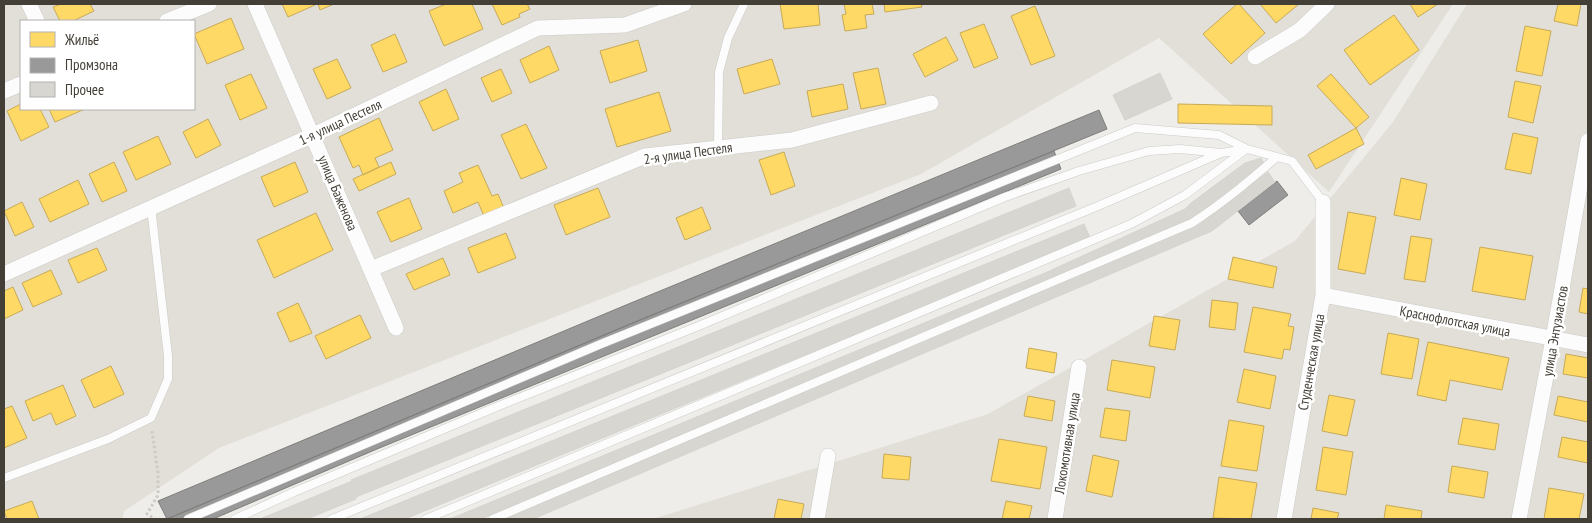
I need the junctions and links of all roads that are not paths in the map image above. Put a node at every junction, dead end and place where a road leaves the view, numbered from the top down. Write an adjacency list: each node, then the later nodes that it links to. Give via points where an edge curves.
1 (29, 4): 7 (street)
2 (209, 4): 8 (street)
3 (255, 4): 13 (street, улица Баженова)
4 (684, 4): 13 (street, 1-я улица Пестеля, via 625,25 538,28)
5 (744, 4): 15 (lane, via 728,38 718,72)
6 (1327, 4): 9 (street, via 1300,30)
7 (37, 20)
8 (169, 20)
9 (1255, 57)
10 (20, 84): 11 (street)
11 (4, 91)
12 (931, 103): 15 (street, 2-я улица Пестеля, via 792,140)
13 (313, 136): 20 (street, 1-я улица Пестеля); 21 (street, улица Баженова)
14 (1588, 142): 25 (street, улица Энтузиастов)
15 (718, 148): 21 (street, 2-я улица Пестеля, via 646,156)
16 (1247, 149): 17 (lane); 18 (lane); 30 (lane, via 1219,135 1135,128 601,344); 33 (lane, via 1185,195 1130,224)
17 (1221, 153): 31 (lane, via 1180,149 1148,151 1005,197 501,405); 32 (lane)
18 (1277, 157): 19 (lane, via 1292,161); 34 (lane, via 1192,222)
19 (1323, 202): 23 (street, Студенческая улица)
20 (151, 208): 22 (street, 1-я улица Пестеля); 29 (lane, via 168,378 150,418 108,439)
21 (371, 269): 24 (street, улица Баженова)
22 (4, 274)
23 (1322, 295): 25 (street, Краснофлотская улица); 37 (street, Студенческая улица)
24 (396, 328)
25 (1553, 339): 26 (street, Краснофлотская улица); 38 (street, улица Энтузиастов)
26 (1588, 345)
27 (1079, 367): 36 (street, Локомотивная улица)
28 (828, 456): 35 (street)
29 (4, 478)
30 (188, 519)
31 (235, 519)
32 (332, 519)
33 (426, 519)
34 (493, 519)
35 (817, 519)
36 (1054, 519)
37 (1284, 519)
38 (1519, 519)

